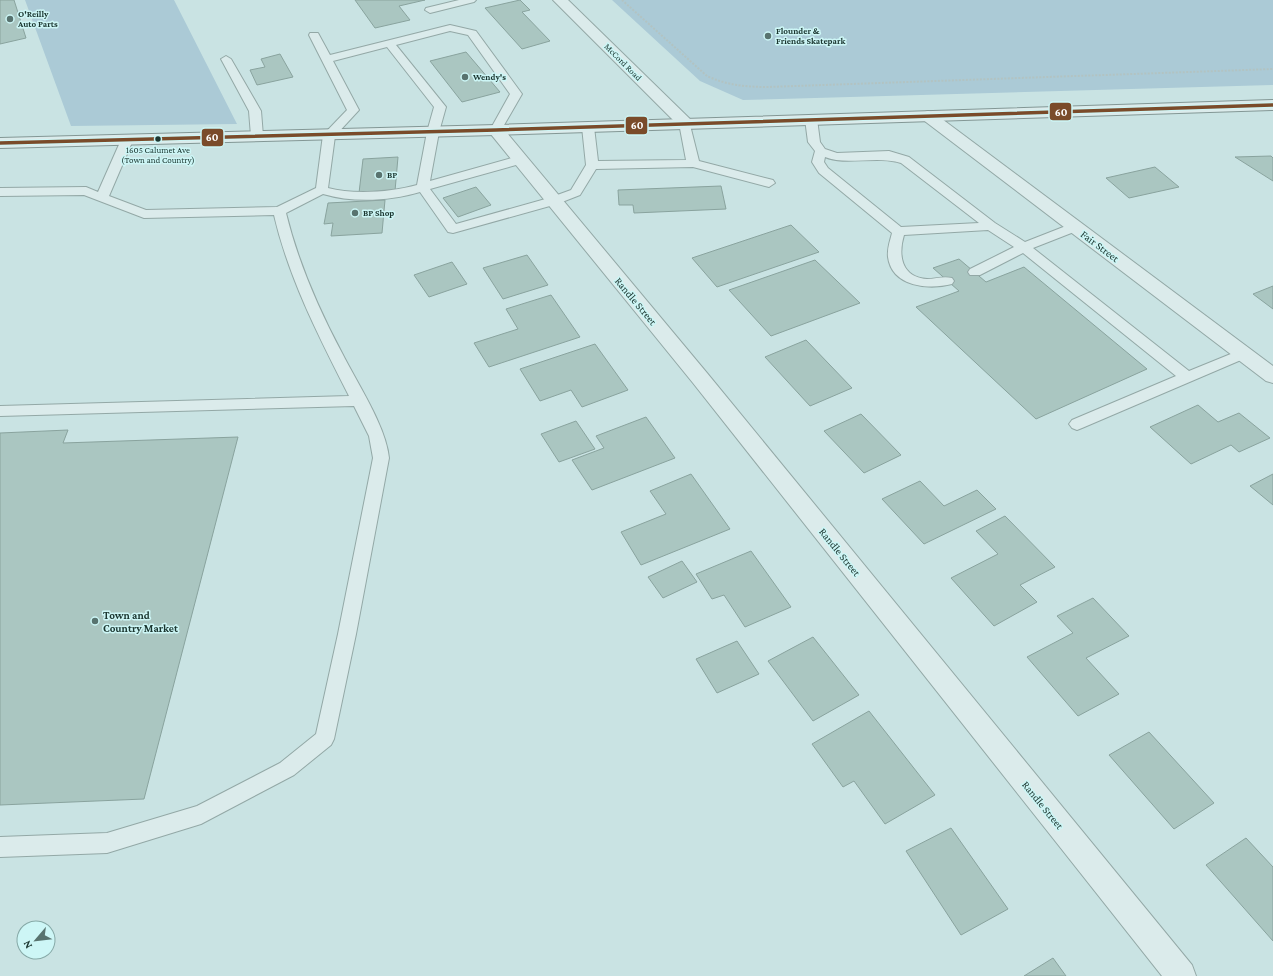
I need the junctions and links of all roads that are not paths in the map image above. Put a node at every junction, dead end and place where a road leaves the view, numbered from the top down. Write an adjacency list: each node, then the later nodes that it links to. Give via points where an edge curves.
1 (470, 0): 3 (lane)
2 (560, 0): 11 (street, McCord Road)
3 (430, 10)
4 (314, 35): 7 (lane)
5 (389, 43): 7 (lane); 13 (lane, via 450,28 472,33 516,94); 14 (lane, via 440,107)
6 (226, 59): 16 (lane, via 255,111)
7 (327, 59): 15 (lane, via 353,110)
8 (1273, 105): 9 (street)
9 (928, 116): 10 (street); 31 (street, Fair Street)
10 (811, 120): 11 (street); 19 (lane, via 814,142)
11 (685, 123): 12 (street); 21 (lane)
12 (588, 127): 13 (street); 22 (lane)
13 (496, 130): 14 (street); 20 (street, Randle Street)
14 (433, 132): 15 (street); 24 (lane)
15 (329, 135): 16 (street); 25 (lane)
16 (257, 136): 17 (street)
17 (127, 140): 18 (street); 27 (lane)
18 (0, 143)
19 (821, 151): 30 (lane, via 835,157 889,155 905,160); 32 (lane, via 818,162 823,170)
20 (519, 160): 24 (lane); 28 (street, Randle Street)
21 (693, 163): 22 (lane); 23 (lane)
22 (592, 165): 28 (lane, via 576,192)
23 (769, 183)
24 (423, 188): 25 (lane, via 403,193 343,196); 28 (lane, via 453,229)
25 (322, 190): 29 (lane)
26 (0, 192): 27 (lane, via 86,191)
27 (102, 197): 29 (lane, via 144,214)
28 (553, 201): 43 (street, Randle Street, via 700,378)
29 (280, 211): 39 (lane, via 285,239 301,286)
30 (991, 226): 32 (lane); 33 (lane)
31 (1075, 227): 33 (lane); 36 (street, Fair Street)
32 (899, 231): 35 (lane, via 894,253 895,263 901,271 911,278 928,283)
33 (1024, 248): 34 (lane); 38 (lane)
34 (975, 272)
35 (947, 280)
36 (1243, 354): 37 (street, Fair Street); 38 (lane)
37 (1273, 376)
38 (1188, 377): 41 (lane)
39 (359, 401): 40 (lane); 42 (lane, via 381,449 381,458 348,634 324,739 287,769 201,814 107,843)
40 (0, 410)
41 (1077, 424)
42 (0, 847)
43 (1181, 976)

